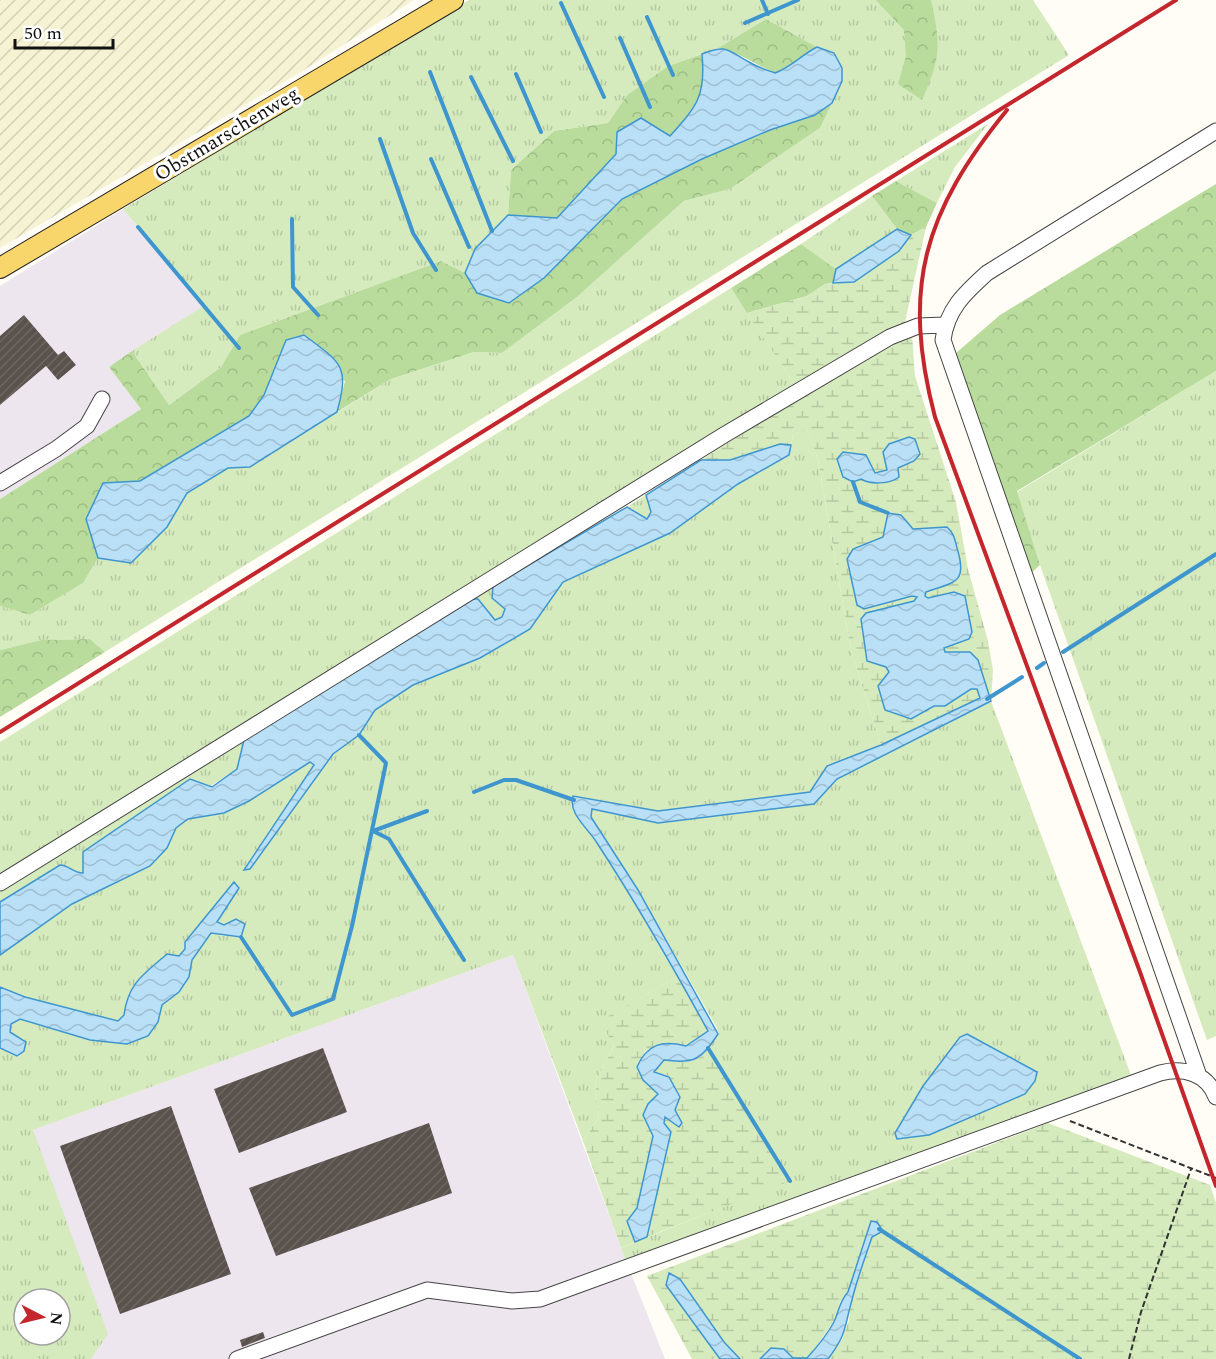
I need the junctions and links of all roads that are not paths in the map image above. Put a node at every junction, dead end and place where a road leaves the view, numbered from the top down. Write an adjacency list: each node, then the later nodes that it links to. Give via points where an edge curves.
1 (453, 0): 3 (main road, Obstmarschenweg)
2 (1216, 131): 4 (street, via 987,273 957,301)
3 (0, 268)
4 (945, 325): 7 (street, via 918,326 890,337 462,596); 8 (street, via 943,340)
5 (102, 399): 6 (street, via 87,426)
6 (0, 483)
7 (0, 883)
8 (1199, 1076): 9 (street, via 1212,1087); 10 (street, via 1176,1069 1160,1073 540,1299 512,1301 427,1290)
9 (1216, 1097)
10 (237, 1359)

